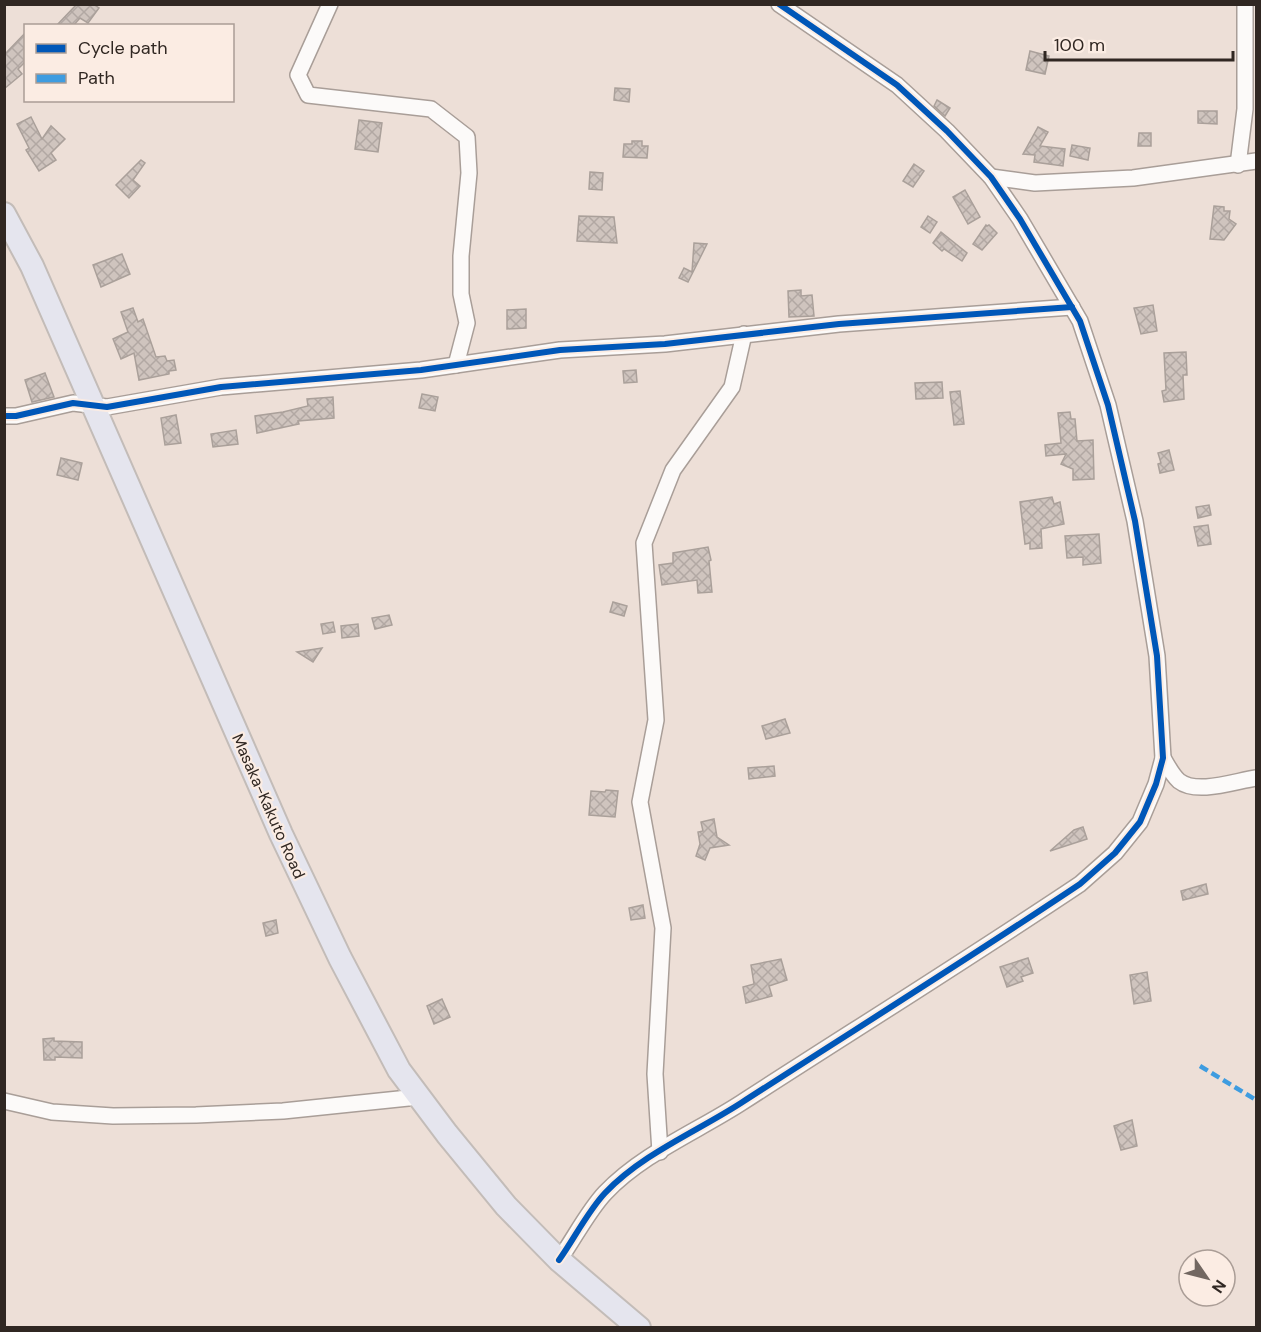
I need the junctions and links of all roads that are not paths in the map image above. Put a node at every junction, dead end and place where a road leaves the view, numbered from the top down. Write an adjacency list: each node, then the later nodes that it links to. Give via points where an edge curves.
1 (330, 4): 10 (street, via 298,75 308,95 430,109 467,137 469,173 461,256 461,294 467,323)
2 (779, 4): 6 (street, via 897,85)
3 (1245, 4): 5 (street, via 1245,109)
4 (1257, 161): 5 (street)
5 (1238, 165): 6 (street, via 1035,183)
6 (991, 177): 8 (street)
7 (4, 214): 11 (highway, Masaka-Kakuto Road, via 32,266)
8 (1072, 307): 9 (street); 13 (street, via 1108,405 1135,521 1157,656)
9 (744, 334): 10 (street, via 665,344 560,350); 17 (street, via 732,387 673,470 644,543 656,720 640,802 663,928 654,1074)
10 (456, 365): 11 (street, via 220,387)
11 (94, 406): 12 (street, via 74,403); 15 (highway, Masaka-Kakuto Road, via 306,889 399,1070)
12 (4, 416)
13 (1163, 758): 14 (street, via 1178,781 1189,787); 17 (street, via 1140,822 1115,853 1080,884)
14 (1257, 778)
15 (418, 1097): 16 (street, via 283,1111 113,1116 62,1113); 18 (highway, Masaka-Kakuto Road, via 506,1206)
16 (4, 1101)
17 (660, 1152): 18 (street, via 606,1192)
18 (559, 1260): 19 (highway, Masaka-Kakuto Road)
19 (639, 1328)

